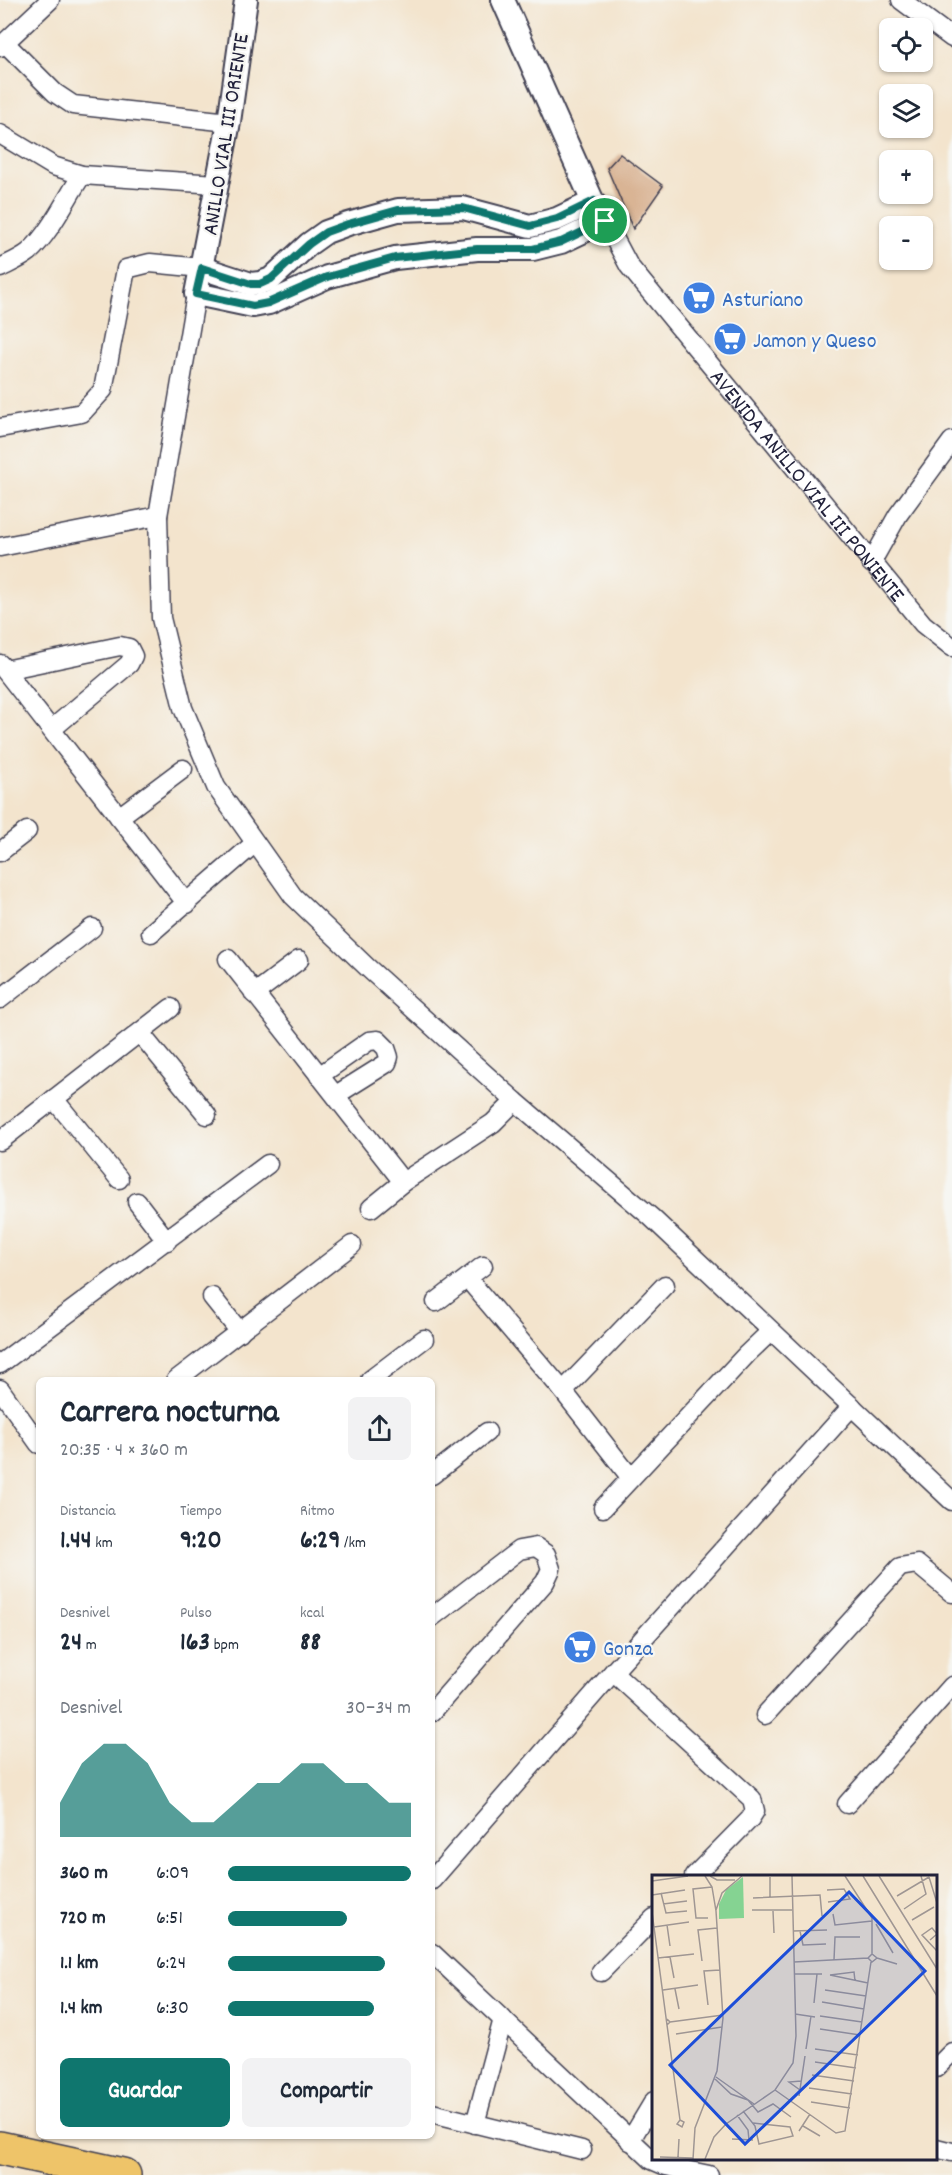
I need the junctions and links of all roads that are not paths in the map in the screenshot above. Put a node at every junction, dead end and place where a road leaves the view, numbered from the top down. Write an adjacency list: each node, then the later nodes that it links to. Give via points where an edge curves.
1 (50, 0): 6 (street)
2 (246, 0): 7 (street, ANILLO VIAL III ORIENTE)
3 (503, 0): 11 (street, AVENIDA ANILLO VIAL III PONIENTE)
4 (901, 0): 5 (street)
5 (952, 38)
6 (2, 45): 7 (street, via 72,105)
7 (228, 122): 10 (street, ANILLO VIAL III ORIENTE)
8 (0, 134): 9 (street, via 53,166)
9 (82, 175): 10 (street); 16 (street, via 33,247)
10 (216, 184): 17 (street, ANILLO VIAL III ORIENTE)
11 (594, 201): 12 (street, via 557,219 530,226); 13 (street, AVENIDA ANILLO VIAL III PONIENTE)
12 (481, 214): 14 (street, via 463,208 398,210 326,232); 15 (street, via 490,231 485,246)
13 (605, 221): 15 (street, via 561,242 533,249); 24 (street, AVENIDA ANILLO VIAL III PONIENTE, via 629,266)
14 (309, 244): 17 (street, via 271,279 260,284); 18 (street, via 303,259 311,273)
15 (477, 249): 18 (street, via 395,258)
16 (0, 268)
17 (202, 268): 19 (street, ANILLO VIAL III ORIENTE); 20 (street, via 150,263 126,269 103,390 82,413)
18 (327, 277): 19 (street, via 253,306)
19 (196, 294): 22 (street)
20 (0, 428)
21 (952, 441): 24 (street, via 898,515)
22 (158, 516): 23 (street); 31 (street, via 161,618 183,708 216,787)
23 (0, 547)
24 (871, 563): 25 (street, AVENIDA ANILLO VIAL III PONIENTE, via 923,624)
25 (950, 641)
26 (2, 667): 27 (street); 27 (street, via 120,646 129,648 133,656 129,664)
27 (52, 729): 29 (street)
28 (183, 770): 29 (street)
29 (119, 817): 33 (street)
30 (27, 831): 32 (street)
31 (255, 843): 33 (street); 45 (street, via 293,896)
32 (0, 852)
33 (187, 904): 35 (street)
34 (92, 928): 39 (street)
35 (151, 933)
36 (228, 959): 38 (street)
37 (299, 960): 38 (street)
38 (254, 994): 42 (street)
39 (0, 999)
40 (171, 1008): 41 (street)
41 (140, 1033): 44 (street); 46 (street)
42 (319, 1076): 43 (street); 43 (street, via 369,1041 378,1040 386,1048 387,1063)
43 (336, 1095): 50 (street)
44 (54, 1099): 47 (street); 49 (street)
45 (516, 1101): 50 (street, via 493,1123); 61 (street, via 651,1217)
46 (207, 1115)
47 (0, 1141)
48 (268, 1164): 53 (street)
49 (119, 1179)
50 (402, 1182): 52 (street)
51 (137, 1202): 53 (street)
52 (371, 1208)
53 (167, 1240): 63 (street)
54 (352, 1245): 60 (street)
55 (483, 1266): 56 (street)
56 (468, 1278): 59 (street); 67 (street)
57 (665, 1285): 67 (street)
58 (212, 1297): 60 (street)
59 (436, 1302)
60 (240, 1332): 64 (street)
61 (770, 1332): 68 (street); 72 (street)
62 (424, 1338): 65 (street)
63 (0, 1365)
64 (180, 1377)
65 (374, 1377)
66 (0, 1389): 70 (street)
67 (563, 1391): 72 (street)
68 (852, 1406): 73 (street); 77 (street)
69 (486, 1431): 71 (street)
70 (36, 1440)
71 (435, 1472)
72 (631, 1478): 74 (street)
73 (952, 1501)
74 (603, 1508)
75 (952, 1593): 80 (street, via 917,1564 900,1566)
76 (435, 1615): 79 (street, via 519,1550 536,1547 546,1554 551,1569 545,1582)
77 (613, 1672): 82 (street, via 752,1799 755,1811 750,1819); 83 (street)
78 (952, 1686): 81 (street)
79 (435, 1709)
80 (765, 1715)
81 (847, 1804)
82 (695, 1875)
83 (435, 1878)
84 (652, 1920): 86 (street)
85 (435, 1956): 87 (street)
86 (601, 1972)
87 (503, 2019): 92 (street); 93 (street)
88 (952, 2052): 89 (street)
89 (937, 2067)
90 (652, 2105): 93 (street)
91 (435, 2114): 92 (street)
92 (475, 2124): 96 (street)
93 (630, 2141): 99 (street, via 651,2160)
94 (0, 2148): 98 (highway)
95 (937, 2148): 97 (street)
96 (582, 2150)
97 (952, 2152)
98 (124, 2175)
99 (709, 2175)

